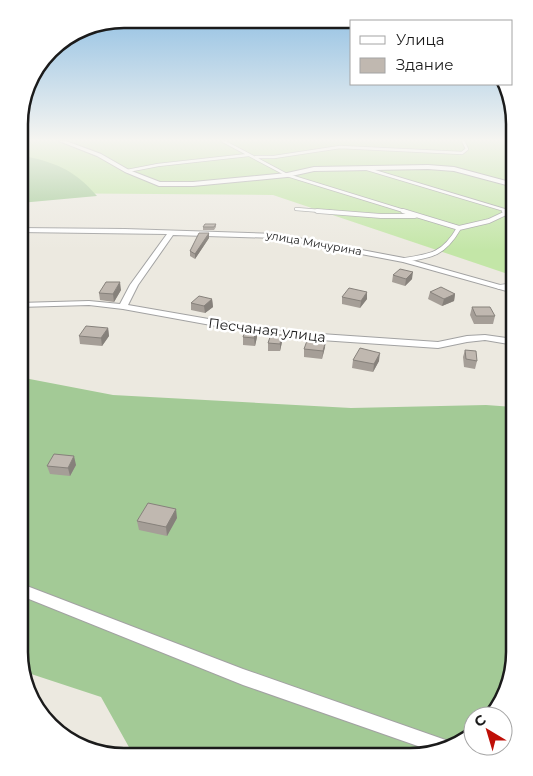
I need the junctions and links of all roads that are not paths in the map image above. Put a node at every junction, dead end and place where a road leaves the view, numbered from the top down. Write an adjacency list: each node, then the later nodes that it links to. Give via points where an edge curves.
1 (140, 177): 2 (street, via 152,183 170,185)
2 (262, 177)
3 (295, 177): 10 (lane)
4 (395, 177): 8 (lane)
5 (486, 177): 6 (street)
6 (506, 182)
7 (296, 209): 10 (lane)
8 (504, 211)
9 (506, 213): 11 (lane, via 493,220)
10 (421, 216): 11 (lane)
11 (459, 228): 14 (lane, via 447,248 437,254)
12 (28, 230): 13 (street, улица Мичурина)
13 (171, 233): 14 (street, улица Мичурина, via 277,236); 19 (street, via 134,285)
14 (404, 260): 16 (street, улица Мичурина)
15 (506, 286): 16 (lane)
16 (498, 287): 17 (street, улица Мичурина)
17 (506, 289)
18 (28, 305): 19 (street, Песчаная улица, via 89,303)
19 (123, 307): 20 (street, Песчаная улица, via 277,334 438,346 475,337)
20 (506, 340)
21 (28, 593): 22 (street, via 244,677)
22 (437, 744)

